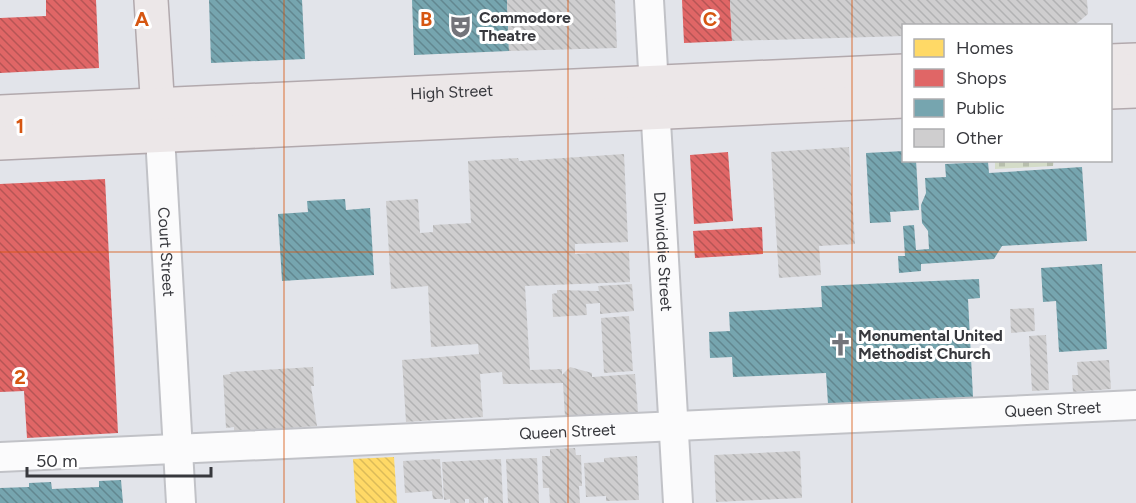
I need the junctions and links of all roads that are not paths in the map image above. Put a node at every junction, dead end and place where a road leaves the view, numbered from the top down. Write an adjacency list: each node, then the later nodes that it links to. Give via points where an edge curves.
1 (151, 0): 11 (main road, Court Street)
2 (649, 0): 8 (street, Dinwiddie Street)
3 (1136, 60): 4 (main road)
4 (1112, 61)
5 (902, 71): 8 (main road, High Street)
6 (1136, 91): 7 (main road)
7 (1112, 92)
8 (656, 97): 9 (main road, High Street); 11 (main road, High Street); 14 (street, Dinwiddie Street)
9 (902, 101)
10 (0, 112): 11 (main road, High Street)
11 (159, 120): 12 (main road, High Street); 15 (street, Court Street)
12 (0, 143)
13 (1136, 405): 14 (street, Queen Street)
14 (674, 426): 15 (street, Queen Street); 18 (street, Dinwiddie Street)
15 (178, 449): 16 (street, Queen Street); 17 (street, Court Street)
16 (0, 457)
17 (181, 503)
18 (678, 503)

